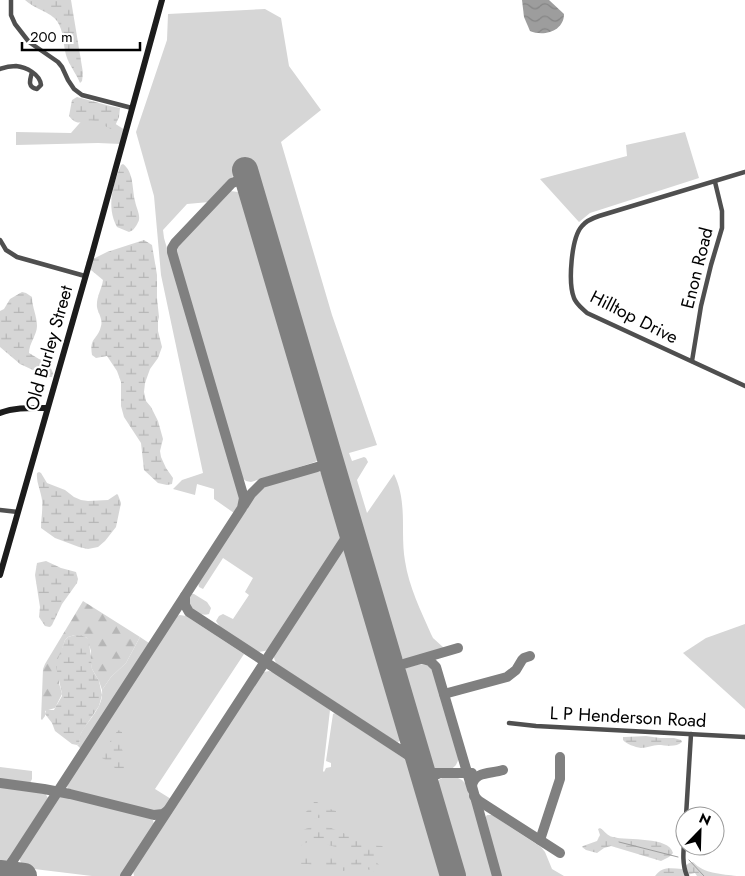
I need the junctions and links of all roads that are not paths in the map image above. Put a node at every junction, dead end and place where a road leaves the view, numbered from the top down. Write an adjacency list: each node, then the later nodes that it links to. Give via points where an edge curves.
1 (11, 0): 5 (street, via 15,24 36,48 58,62 74,89)
2 (162, 0): 5 (main road, Old Burley Street)
3 (0, 69): 4 (street, via 19,66)
4 (32, 72)
5 (132, 108): 9 (main road, Old Burley Street)
6 (745, 172): 7 (street, Hilltop Drive)
7 (715, 182): 10 (street, Enon Road, via 722,211 722,228 711,265); 10 (street, Hilltop Drive, via 592,219 578,232 573,253 573,296 582,308)
8 (0, 240): 9 (street, via 6,250 17,257)
9 (85, 276): 12 (main road, Old Burley Street)
10 (692, 361): 11 (street, Hilltop Drive)
11 (745, 386)
12 (47, 408): 13 (main road, via 22,408); 15 (main road, Old Burley Street)
13 (0, 413)
14 (0, 510): 15 (street)
15 (18, 512): 16 (main road, Old Burley Street)
16 (0, 575)
17 (509, 723): 18 (street, L P Henderson Road)
18 (691, 734): 19 (street, L P Henderson Road); 20 (street)
19 (745, 737)
20 (687, 806)
21 (683, 856): 22 (street)
22 (686, 876)

